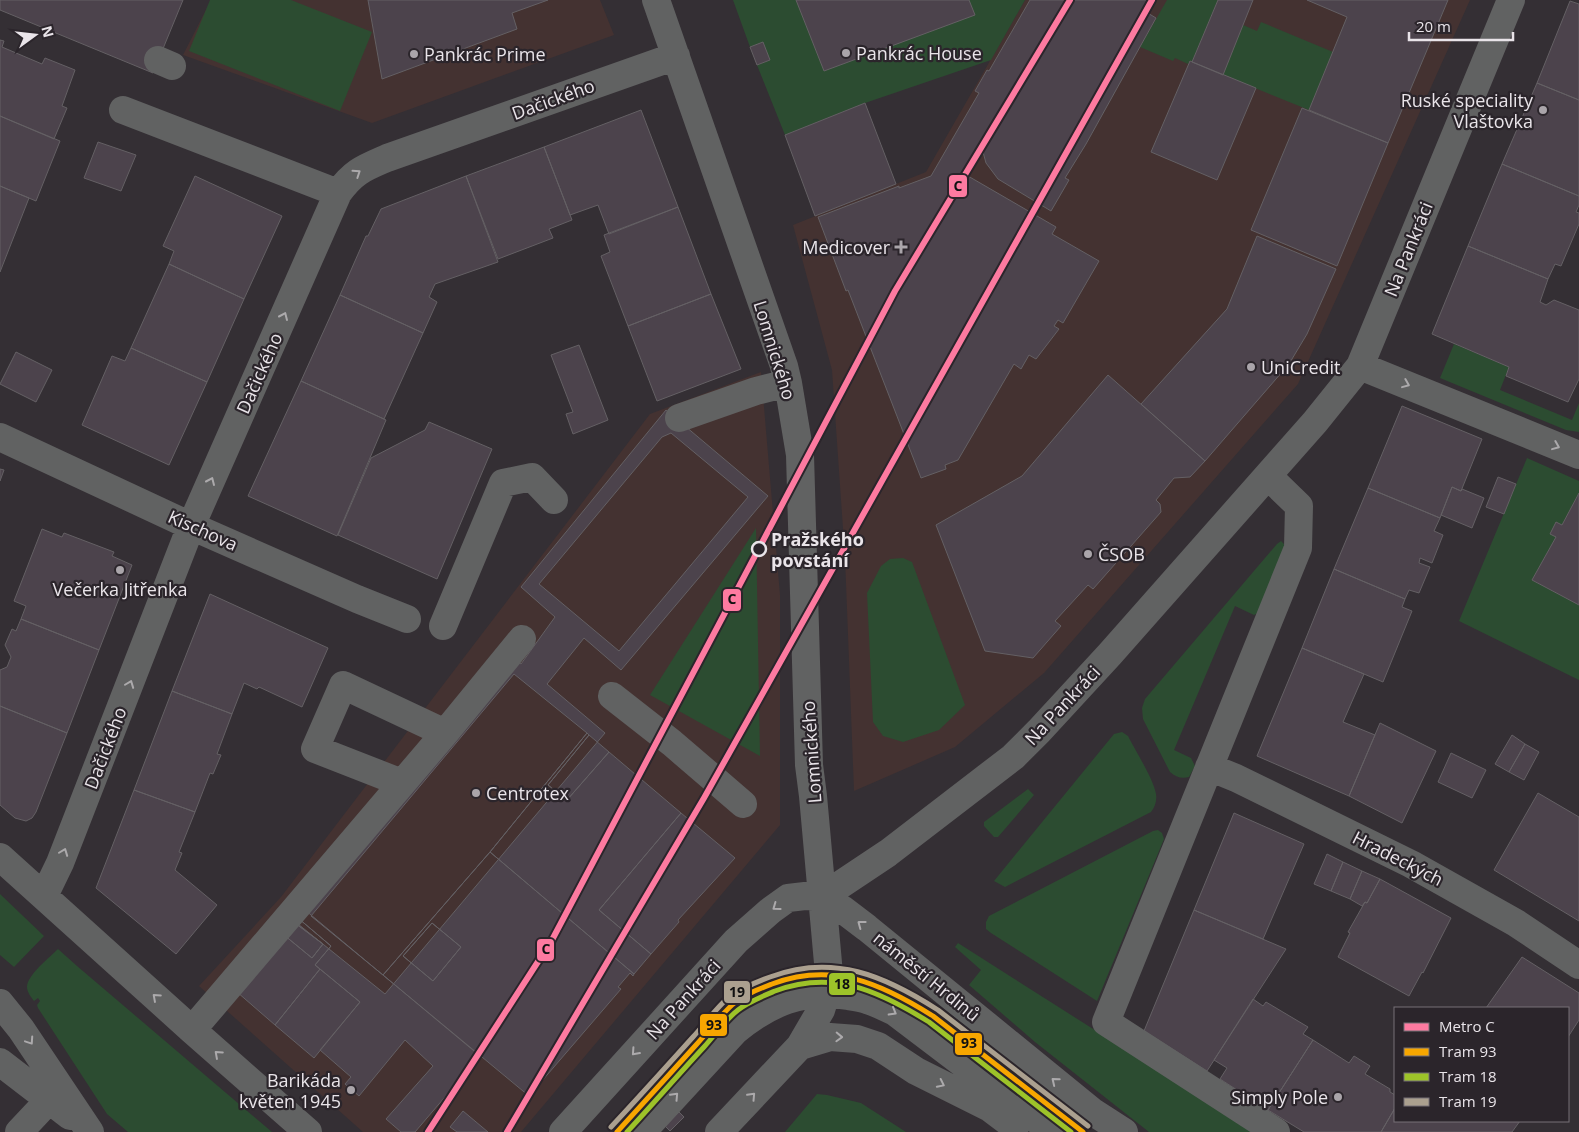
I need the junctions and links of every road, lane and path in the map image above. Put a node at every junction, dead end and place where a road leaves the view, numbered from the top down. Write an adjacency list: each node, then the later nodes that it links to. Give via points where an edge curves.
1 (656, 0): 3 (street, Lomnického)
2 (1511, 0): 6 (street, Na Pankráci)
3 (676, 56): 5 (street, Dačického, one-way to 3, via 362,169 388,158); 7 (street, Lomnického)
4 (123, 110): 5 (street)
5 (338, 193): 13 (street, Dačického, one-way to 5)
6 (1360, 366): 10 (street, one-way to 10); 11 (street, Na Pankráci)
7 (788, 383): 8 (street); 24 (street, Lomnického, via 800,455 809,765)
8 (679, 418)
9 (0, 438): 13 (street, Kischova)
10 (1579, 454)
11 (1268, 476): 19 (street, via 1299,506 1298,548); 24 (street, Na Pankráci, via 1013,757 888,853)
12 (554, 500): 15 (street, via 532,477 502,483)
13 (192, 526): 14 (street, Kischova); 23 (street, Dačického, one-way to 13, via 60,863)
14 (407, 619)
15 (443, 626)
16 (522, 639): 18 (street)
17 (612, 696): 21 (street)
18 (445, 733): 20 (street); 20 (street, via 342,685 315,749)
19 (1209, 767): 25 (street, Hradeckých, via 1411,864 1516,922); 44 (street, via 1106,1022)
20 (402, 783): 28 (street)
21 (744, 804)
22 (0, 856): 23 (street)
23 (44, 896): 28 (street, one-way to 23)
24 (822, 897): 26 (street, Lomnického); 33 (street, náměstí Hrdinů, one-way to 24, via 867,928); 37 (street, Na Pankráci, one-way to 37, via 788,898 736,941)
25 (1579, 965)
26 (837, 995): 29 (street, via 821,1010); 30 (street, Lomnického); 38 (street, one-way to 26, via 735,1031 750,1019 779,1002 803,996); 41 (street, one-way to 41, via 866,999 895,1012)
27 (0, 1003): 35 (street, one-way to 35)
28 (192, 1030): 36 (street, one-way to 28)
29 (800, 1046): 30 (street, one-way to 30, via 830,1037 857,1039); 39 (street, one-way to 29)
30 (878, 1046): 40 (street, one-way to 40, via 916,1071 990,1108)
31 (0, 1062): 32 (street)
32 (50, 1099): 34 (street); 35 (street)
33 (1093, 1112): 42 (street); 43 (street, náměstí Hrdinů)
34 (19, 1132)
35 (90, 1132)
36 (308, 1132)
37 (564, 1132)
38 (642, 1132)
39 (719, 1132)
40 (1022, 1132)
41 (1053, 1132)
42 (1115, 1132)
43 (1124, 1132)
44 (1276, 1132)

